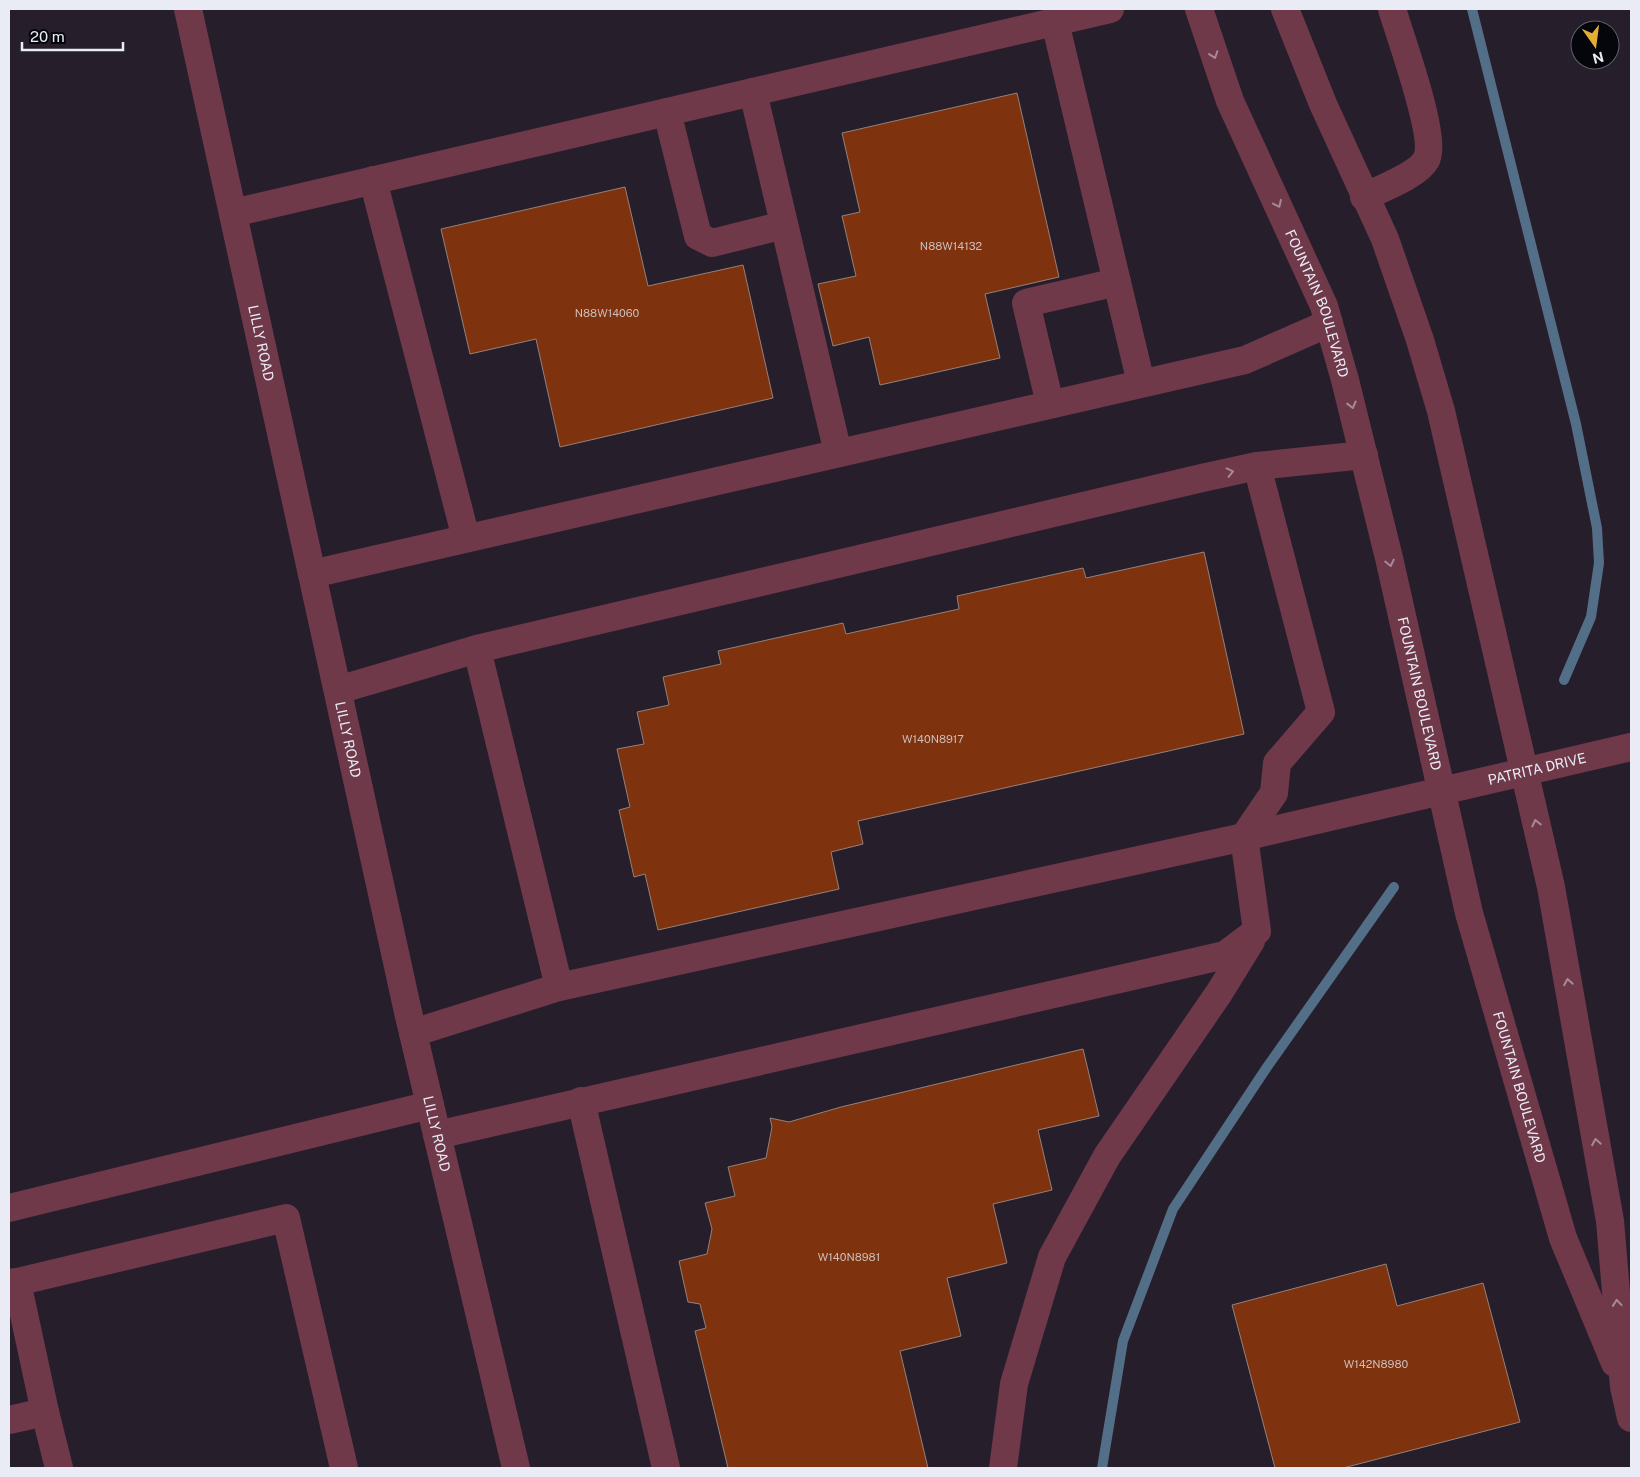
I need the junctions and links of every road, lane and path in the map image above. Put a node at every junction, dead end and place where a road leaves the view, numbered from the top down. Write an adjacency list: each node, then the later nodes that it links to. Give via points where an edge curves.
1 (188, 9): 11 (street, LILLY ROAD)
2 (1110, 9): 6 (street)
3 (1199, 9): 14 (street, FOUNTAIN BOULEVARD, one-way to 14, via 1230,102 1300,249)
4 (1285, 9): 10 (street, FOUNTAIN BOULEVARD)
5 (1392, 9): 10 (street, via 1429,141 1426,160 1414,172)
6 (1055, 22): 7 (street); 13 (street)
7 (753, 92): 8 (street); 12 (street)
8 (667, 112): 9 (street); 12 (street, via 698,236 712,243)
9 (373, 180): 11 (street); 20 (street)
10 (1364, 197): 25 (street, FOUNTAIN BOULEVARD, via 1385,239 1441,411)
11 (233, 213): 21 (street, LILLY ROAD)
12 (784, 225): 17 (street)
13 (1117, 282): 15 (street); 16 (street, via 1026,304)
14 (1329, 323): 15 (street, via 1245,360); 18 (street, FOUNTAIN BOULEVARD, one-way to 18)
15 (1141, 383): 16 (street)
16 (1050, 404): 17 (street)
17 (838, 453): 20 (street)
18 (1364, 455): 19 (street); 26 (street, FOUNTAIN BOULEVARD, one-way to 26)
19 (1257, 466): 22 (street, one-way to 19); 27 (street, via 1321,712 1276,763 1274,793)
20 (466, 538): 21 (street)
21 (312, 574): 23 (street, LILLY ROAD)
22 (477, 649): 23 (street); 29 (street)
23 (338, 690): 30 (street, LILLY ROAD)
24 (1631, 747): 25 (street, PATRITA DRIVE)
25 (1524, 771): 26 (street, PATRITA DRIVE); 36 (street, FOUNTAIN BOULEVARD, one-way to 25, via 1610,1221 1551,887)
26 (1441, 790): 27 (street, PATRITA DRIVE); 36 (street, FOUNTAIN BOULEVARD, via 1469,913 1563,1238)
27 (1244, 837): 28 (street); 29 (street, PATRITA DRIVE)
28 (1257, 931): 31 (street, via 1225,955); 44 (street, via 1219,993 1107,1156 1052,1257 1014,1384)
29 (559, 987): 30 (street, PATRITA DRIVE)
30 (413, 1033): 32 (street, LILLY ROAD)
31 (581, 1101): 33 (street); 43 (street)
32 (430, 1105): 33 (street, LILLY ROAD); 34 (street)
33 (437, 1135): 42 (street, LILLY ROAD)
34 (9, 1208)
35 (13, 1282): 37 (street); 41 (street, via 286,1218)
36 (1624, 1387): 38 (street, FOUNTAIN BOULEVARD)
37 (45, 1412): 39 (street); 40 (street)
38 (1631, 1418)
39 (9, 1420)
40 (59, 1468)
41 (344, 1468)
42 (516, 1468)
43 (666, 1468)
44 (1003, 1468)

